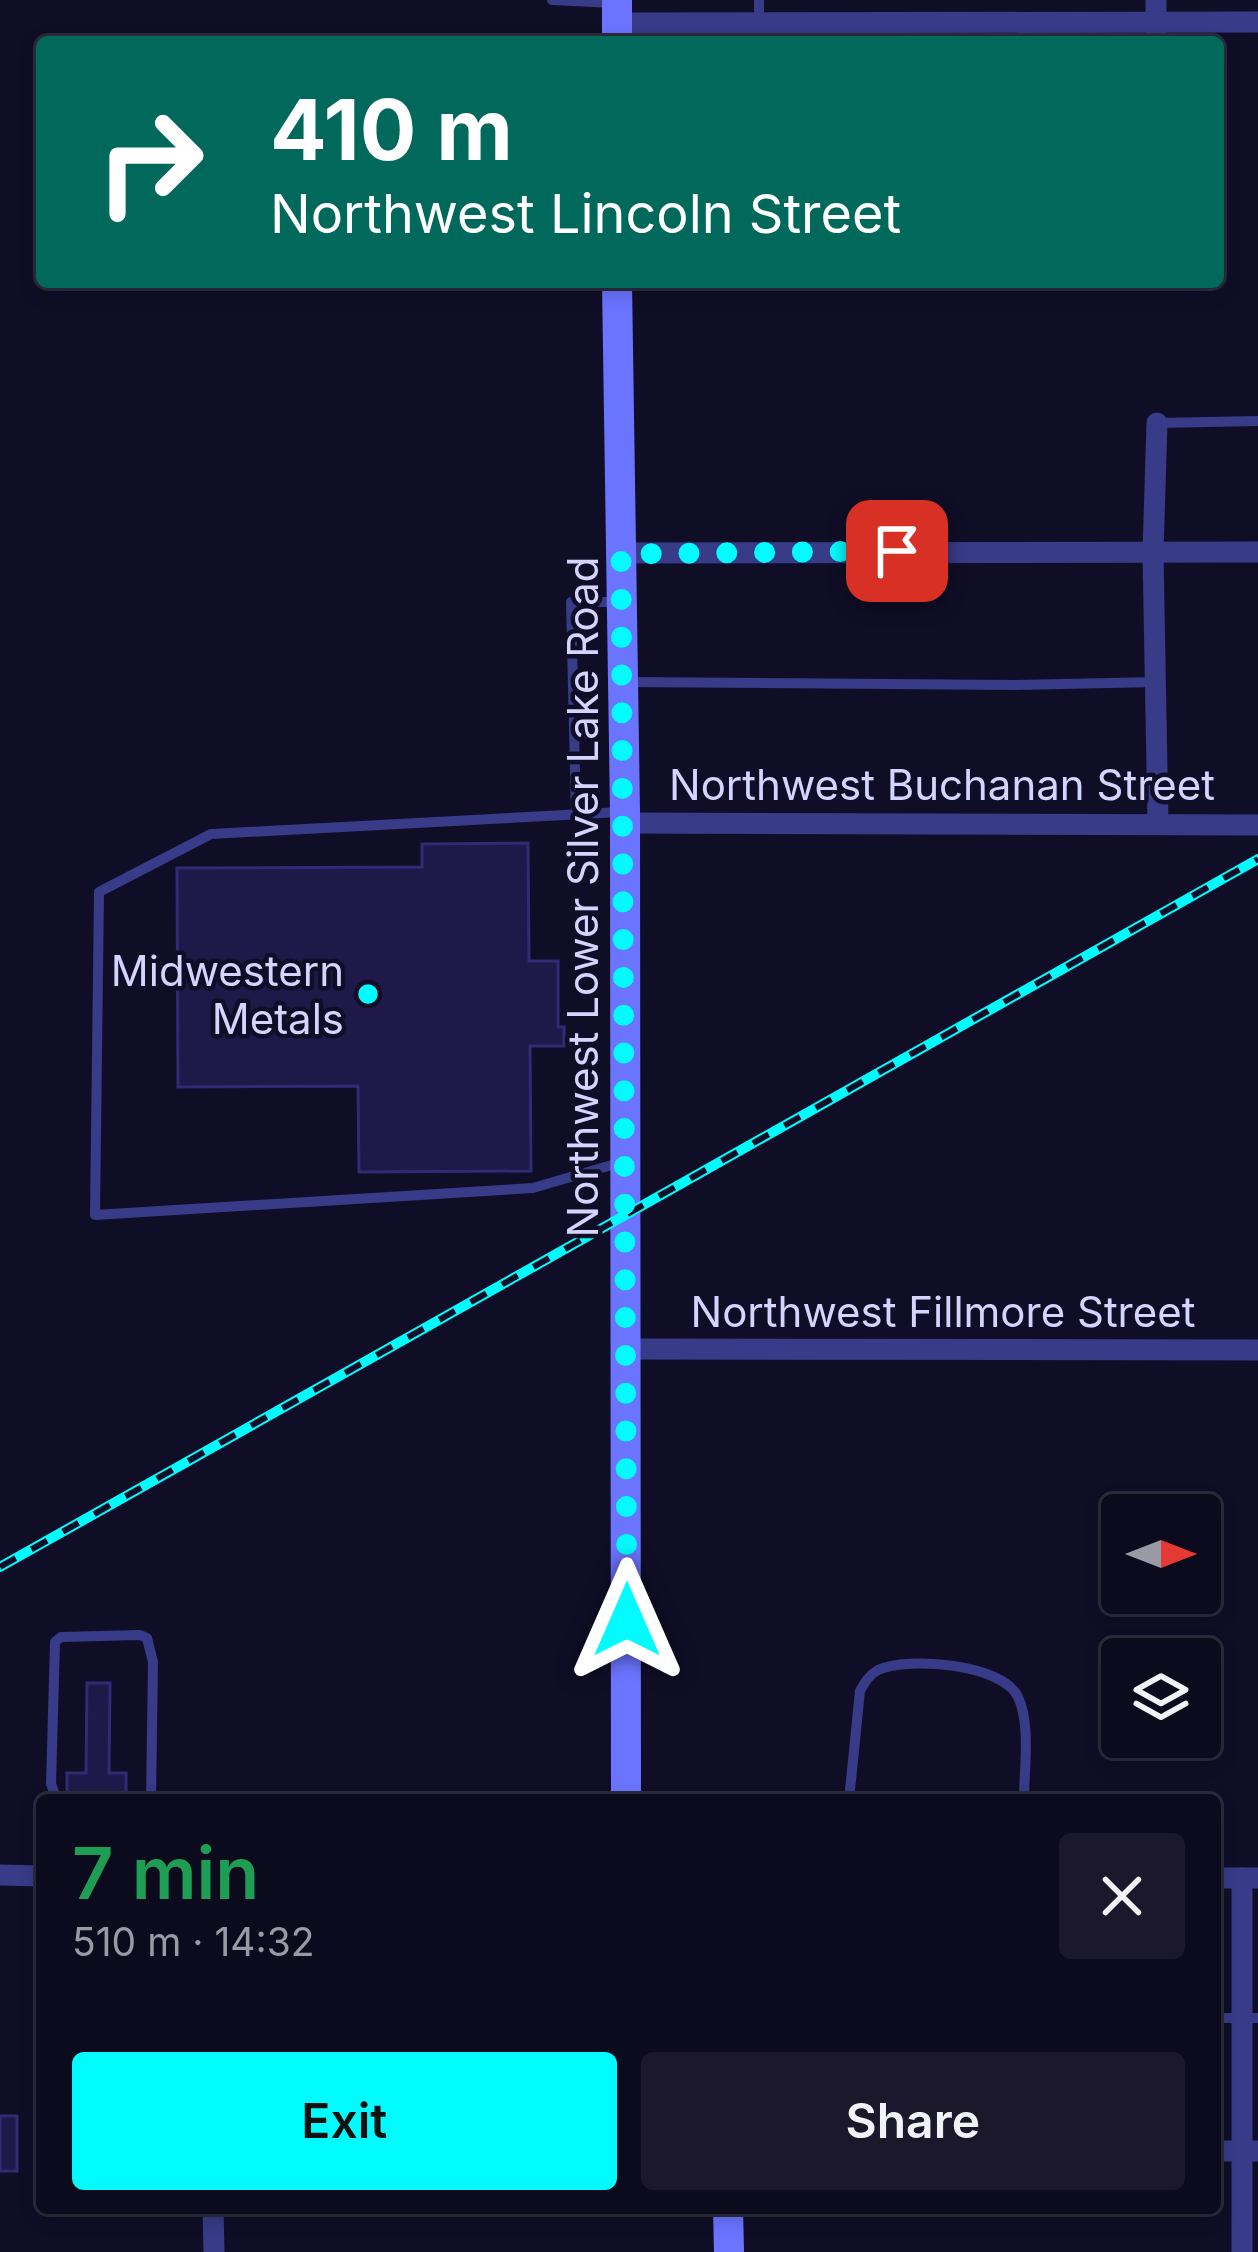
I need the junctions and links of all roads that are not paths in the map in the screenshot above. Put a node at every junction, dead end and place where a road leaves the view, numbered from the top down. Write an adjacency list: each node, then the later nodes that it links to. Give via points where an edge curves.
1 (553, 0): 3 (lane)
2 (759, 11): 3 (street); 4 (street)
3 (617, 17)
4 (1156, 21): 5 (street)
5 (1258, 22)
6 (617, 288): 11 (street, Northwest Lower Silver Lake Road)
7 (1258, 421): 8 (lane)
8 (1156, 423): 10 (street)
9 (1258, 552): 10 (street)
10 (1153, 553): 11 (street); 14 (street)
11 (621, 554): 12 (street, Northwest Lower Silver Lake Road)
12 (622, 602): 13 (street, Northwest Lower Silver Lake Road); 15 (lane, via 571,602)
13 (623, 682): 14 (lane); 16 (street, Northwest Lower Silver Lake Road)
14 (1157, 682): 17 (street)
15 (576, 814): 16 (lane); 19 (lane, via 211,833 99,892 94,1215 533,1188)
16 (625, 817): 17 (street, Northwest Buchanan Street); 19 (street, Northwest Lower Silver Lake Road)
17 (1158, 824): 18 (street, Northwest Buchanan Street)
18 (1258, 825)
19 (625, 1161): 20 (street, Northwest Lower Silver Lake Road)
20 (628, 1349): 21 (street, Northwest Fillmore Street); 24 (street, Northwest Lower Silver Lake Road)
21 (1258, 1350)
22 (55, 1794): 23 (lane, via 55,1642 140,1635 153,1662)
23 (151, 1794)
24 (626, 1794)
25 (850, 1794): 26 (lane, via 860,1691 883,1667 914,1666 965,1667 1011,1684 1023,1718)
26 (1024, 1794)
27 (0, 1875): 28 (street)
28 (36, 1876)
29 (1250, 1878): 30 (street)
30 (1250, 2018): 31 (street)
31 (1250, 2151): 36 (street)
32 (213, 2214): 34 (street)
33 (728, 2214): 35 (street)
34 (214, 2252)
35 (729, 2252)
36 (1242, 2252)

